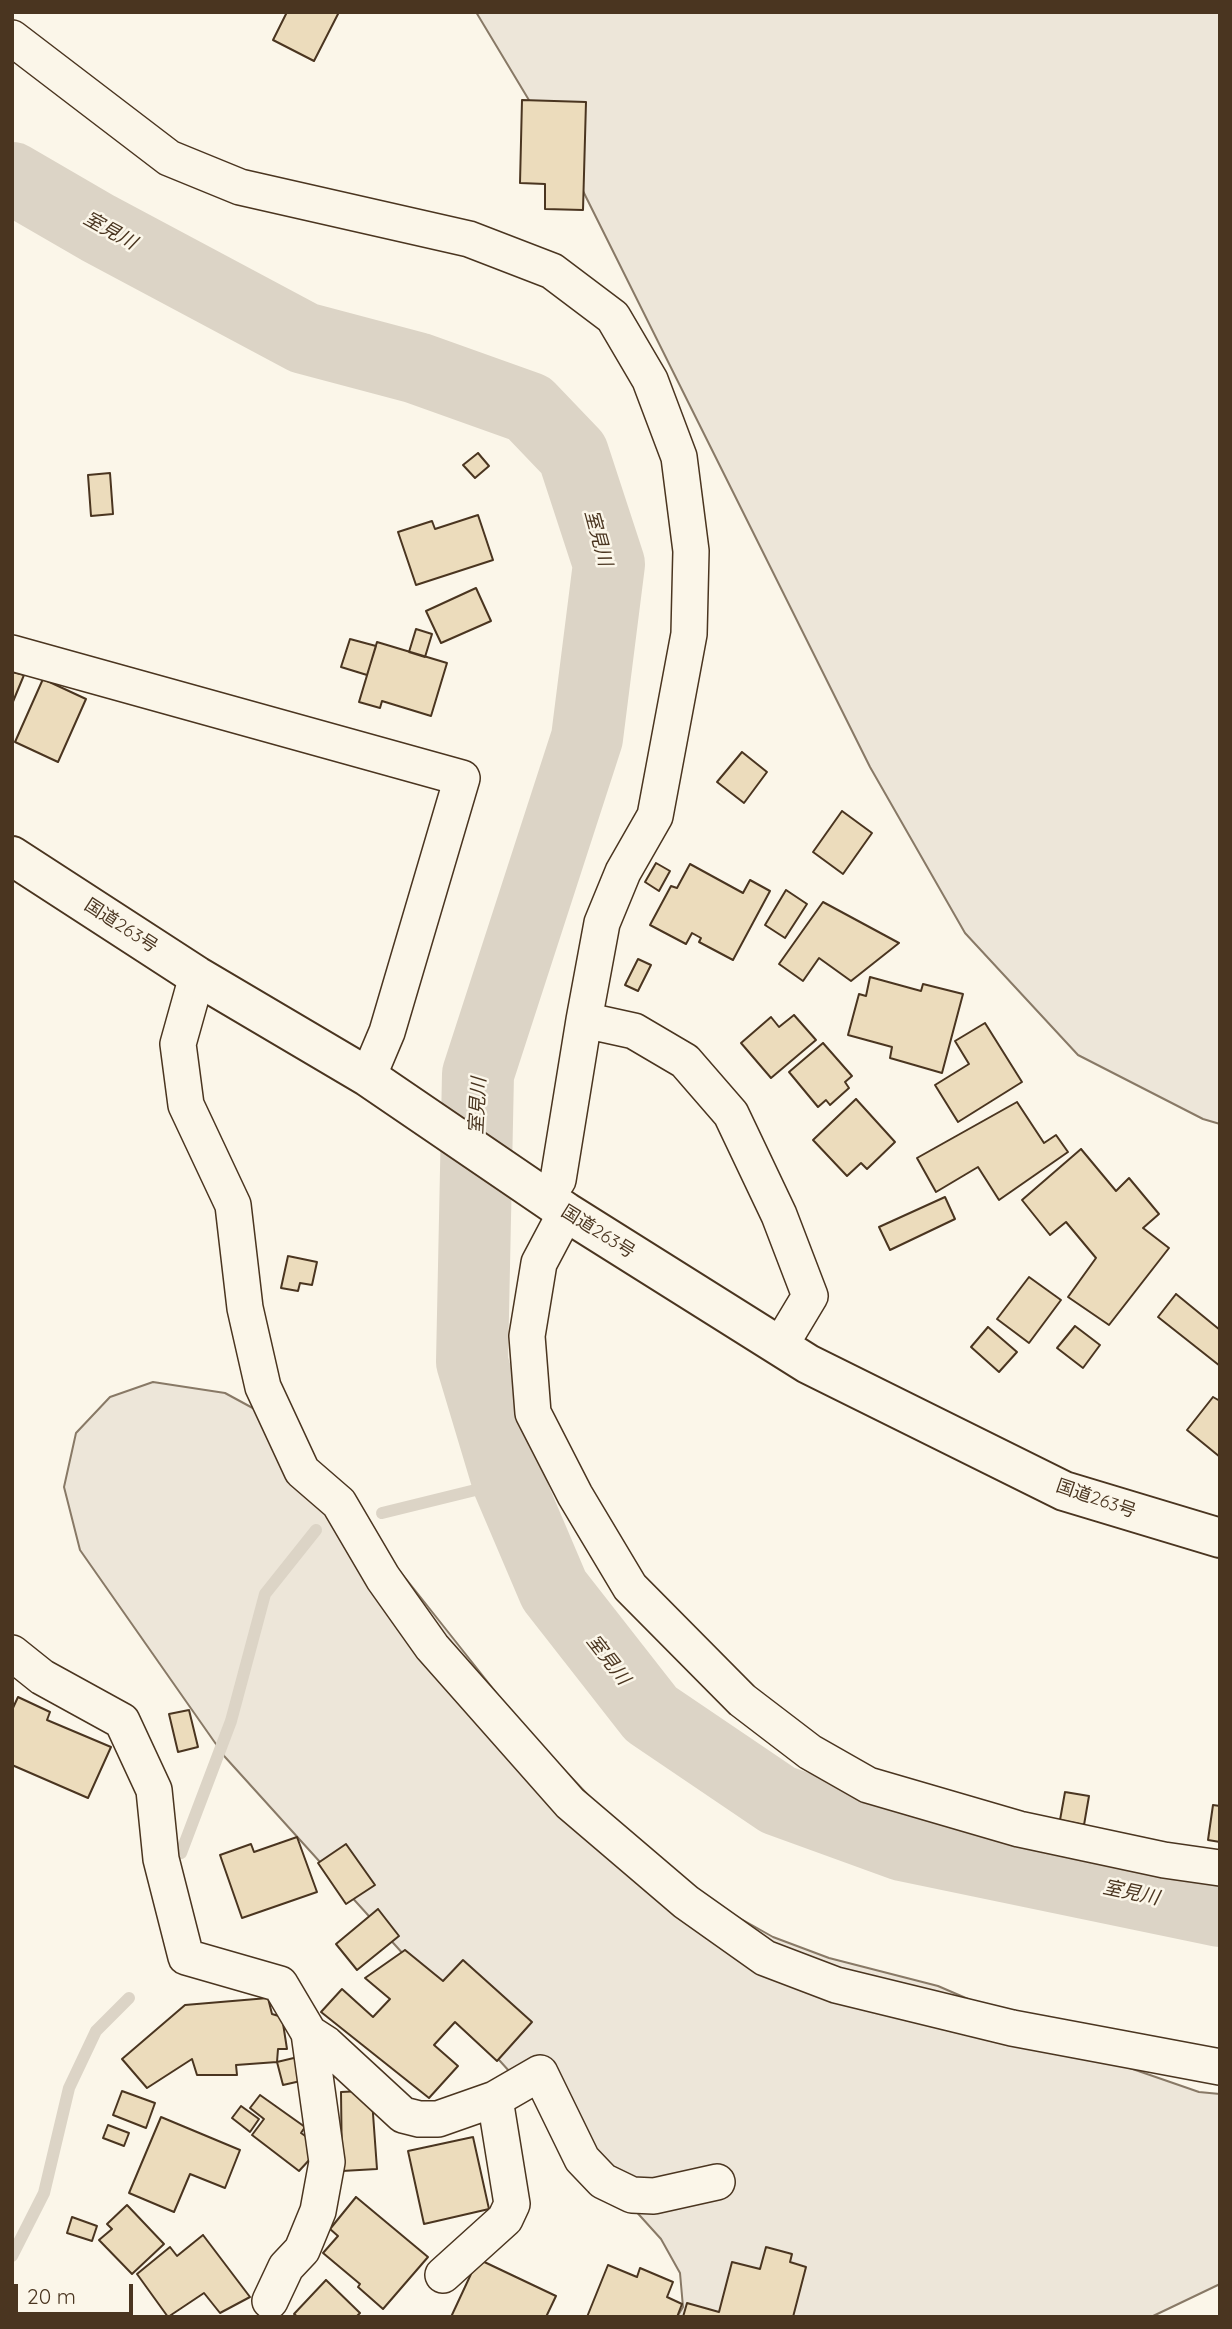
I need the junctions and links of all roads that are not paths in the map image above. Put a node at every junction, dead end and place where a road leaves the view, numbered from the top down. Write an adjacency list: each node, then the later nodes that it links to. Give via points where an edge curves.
1 (12, 38): 5 (street, via 169,158 240,187 470,239 552,271 613,317 650,380 678,457 691,551 689,634 654,816 602,923)
2 (12, 653): 6 (street, via 461,778)
3 (12, 856): 4 (highway, 国道263号)
4 (197, 976): 6 (highway, 国道263号); 13 (street, via 178,1044 186,1105 233,1205 245,1308 263,1387 302,1471 339,1503 383,1578 432,1647 570,1802 686,1902 765,1958 836,1985 1012,2028)
5 (584, 1020): 7 (street); 8 (street, via 635,1031 685,1061 731,1114 779,1215 810,1296)
6 (376, 1082): 7 (highway, 国道263号)
7 (556, 1205): 8 (highway, 国道263号); 11 (street, via 527,1336 533,1413 630,1587 742,1700 810,1752 868,1784 1019,1829)
8 (780, 1346): 9 (highway, 国道263号, via 1064,1491)
9 (1220, 1538)
10 (12, 1653): 12 (street, via 42,1677 122,1721 154,1790 161,1860 186,1957 280,1984)
11 (1220, 1868)
12 (310, 2033): 14 (street, via 403,2115 438,2119); 17 (street, via 327,2162 318,2211 306,2241 286,2267)
13 (1220, 2067)
14 (495, 2099): 15 (street, via 540,2073 582,2159 603,2181 632,2195 654,2196); 16 (street, via 512,2204 505,2219)
15 (717, 2182)
16 (443, 2275)
17 (270, 2301)

